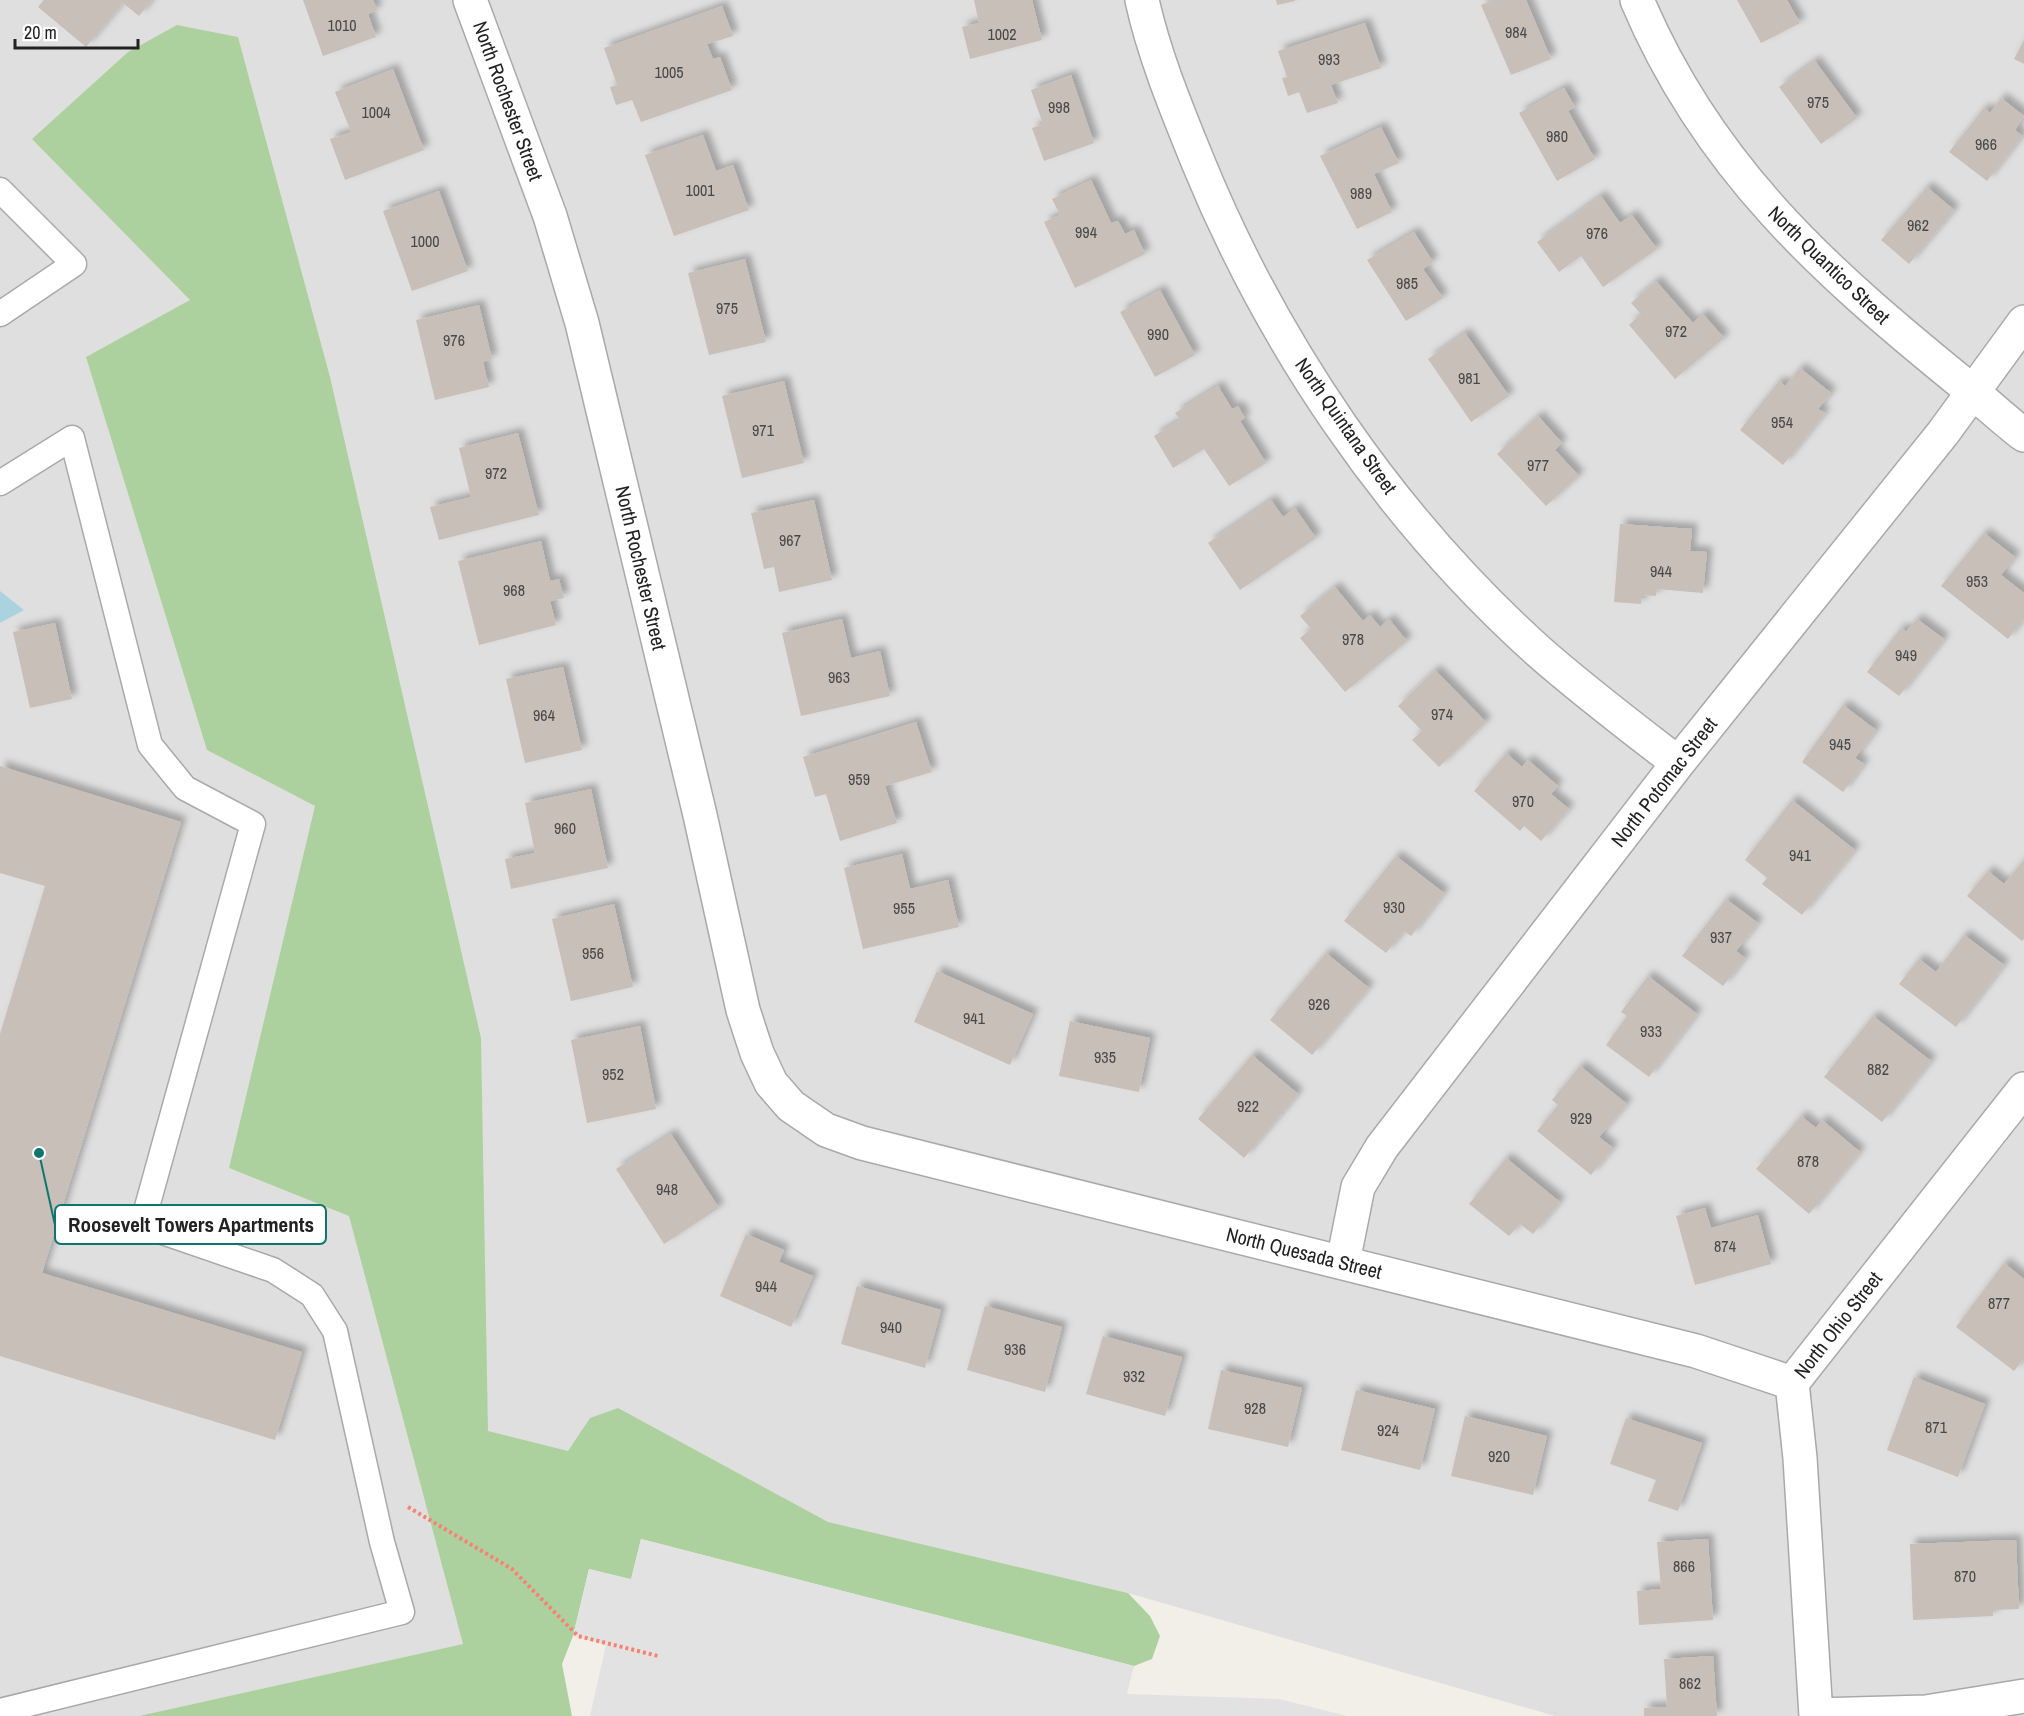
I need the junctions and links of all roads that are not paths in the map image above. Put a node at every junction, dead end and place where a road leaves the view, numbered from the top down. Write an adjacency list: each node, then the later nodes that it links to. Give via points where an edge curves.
1 (470, 0): 12 (street, North Rochester Street, via 553,225 582,323 743,1010 771,1083 791,1106)
2 (1142, 0): 10 (street, North Quintana Street, via 1183,126 1222,219 1304,368 1358,449 1424,532 1536,648)
3 (1637, 0): 7 (street, North Quantico Street, via 1686,98 1763,200 1830,271)
4 (0, 190): 5 (lane, via 74,264)
5 (0, 314)
6 (2024, 322): 7 (street, North Potomac Street)
7 (1972, 391): 8 (street, North Quantico Street); 10 (street, North Potomac Street, via 1943,433)
8 (2024, 435)
9 (0, 483): 16 (lane, via 72,438 150,745 185,788 253,824 142,1225 273,1270 312,1294 334,1331 381,1542 402,1612)
10 (1678, 763): 13 (street, North Potomac Street, via 1382,1147 1358,1187)
11 (2024, 1089): 14 (street, North Ohio Street)
12 (816, 1124): 13 (street, North Quesada Street, via 862,1143)
13 (1343, 1262): 14 (street, North Quesada Street, via 1696,1351)
14 (1792, 1383): 17 (street, North Ohio Street)
15 (2024, 1696): 17 (street, via 1926,1712)
16 (0, 1711)
17 (1816, 1715)

